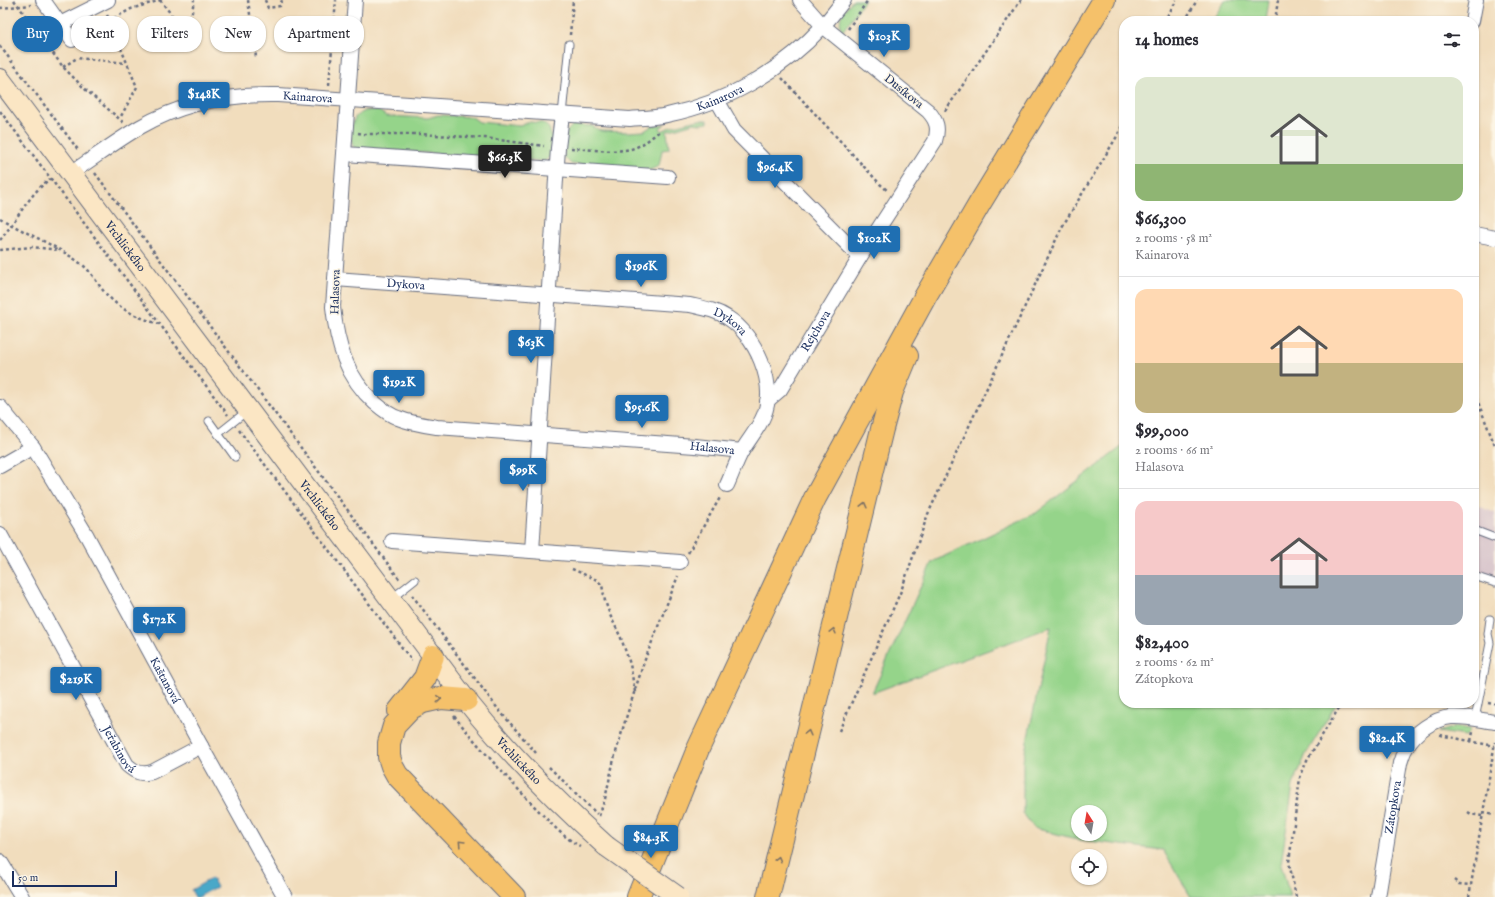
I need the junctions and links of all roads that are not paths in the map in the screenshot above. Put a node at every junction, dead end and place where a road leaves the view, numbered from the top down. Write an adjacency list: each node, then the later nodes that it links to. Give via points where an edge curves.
1 (355, 0): 16 (street, Halasova)
2 (800, 0): 11 (street, Dusíkova)
3 (844, 0): 11 (street, Kainarova)
4 (1104, 0): 24 (main road)
5 (1476, 0): 9 (street)
6 (105, 1): 10 (street)
7 (44, 2): 8 (street)
8 (54, 16)
9 (1473, 16)
10 (63, 22)
11 (823, 26): 17 (street, Kainarova, via 770,71); 19 (street, Dusíkova, via 928,111)
12 (63, 28): 13 (street)
13 (71, 39)
14 (569, 44): 18 (lane)
15 (0, 79): 22 (street, Vrchlického)
16 (348, 99): 18 (street, Kainarova); 20 (street, Halasova); 22 (street, Kainarova, via 253,95 216,99 178,110 132,132)
17 (717, 100): 18 (street, Kainarova, via 668,115 638,119); 27 (street, via 734,130)
18 (562, 115): 21 (street)
19 (937, 123): 27 (street, Rejchova, via 935,141)
20 (345, 154): 21 (street); 28 (street, Halasova)
21 (557, 170): 23 (street); 29 (street)
22 (71, 174): 32 (street, Vrchlického)
23 (668, 177)
24 (980, 203): 61 (main road, via 925,297 816,498); 69 (main road, one-way to 24, via 892,392)
25 (1479, 235): 26 (street)
26 (1495, 238)
27 (860, 257): 30 (street, Rejchova, via 780,390)
28 (335, 279): 29 (street, Dykova); 35 (street, Halasova, via 333,307 343,358 362,390 382,409 397,418 437,427)
29 (549, 295): 30 (street, Dykova, via 690,305 720,314 742,329 760,358); 35 (street)
30 (767, 401): 37 (street, Dykova, via 755,433)
31 (0, 407): 36 (street, Kaštanová)
32 (249, 410): 34 (lane); 50 (street, Vrchlického)
33 (209, 421): 34 (lane)
34 (218, 434): 38 (lane)
35 (539, 434): 37 (street, Halasova); 45 (street)
36 (34, 447): 39 (street); 60 (street, Kaštanová, via 87,536)
37 (742, 451): 40 (street, Dykova)
38 (235, 457)
39 (0, 466)
40 (727, 485)
41 (1479, 532): 43 (lane)
42 (0, 534): 60 (street, Jeřabinová, via 127,765 144,774 152,772)
43 (1495, 538)
44 (392, 541): 45 (street)
45 (532, 551): 46 (street)
46 (682, 563)
47 (1479, 578): 49 (lane)
48 (415, 580): 50 (lane)
49 (1495, 583)
50 (398, 593): 53 (street, Vrchlického)
51 (1490, 619): 52 (lane, via 1488,634)
52 (1493, 642): 55 (lane)
53 (433, 656): 54 (street, Vrchlického); 59 (main road, via 425,678 401,708)
54 (466, 700): 59 (main road, one-way to 54, via 411,708 423,702 441,698); 68 (street, Vrchlického, bridge, via 533,778 606,846)
55 (1479, 702)
56 (1478, 708): 57 (lane)
57 (1475, 719): 58 (street, Zátopkova); 70 (street, Zátopkova, via 1450,717 1438,720 1422,729 1406,748 1400,762)
58 (1495, 722)
59 (394, 726): 65 (main road, one-way to 59, via 397,775 389,757 389,743)
60 (201, 746): 64 (street, Kaštanová)
61 (698, 749): 66 (main road, via 668,800 631,884); 67 (main road)
62 (0, 861): 63 (street)
63 (22, 897)
64 (285, 897)
65 (514, 897)
66 (622, 897)
67 (638, 897)
68 (678, 897)
69 (768, 897)
70 (1378, 897)

